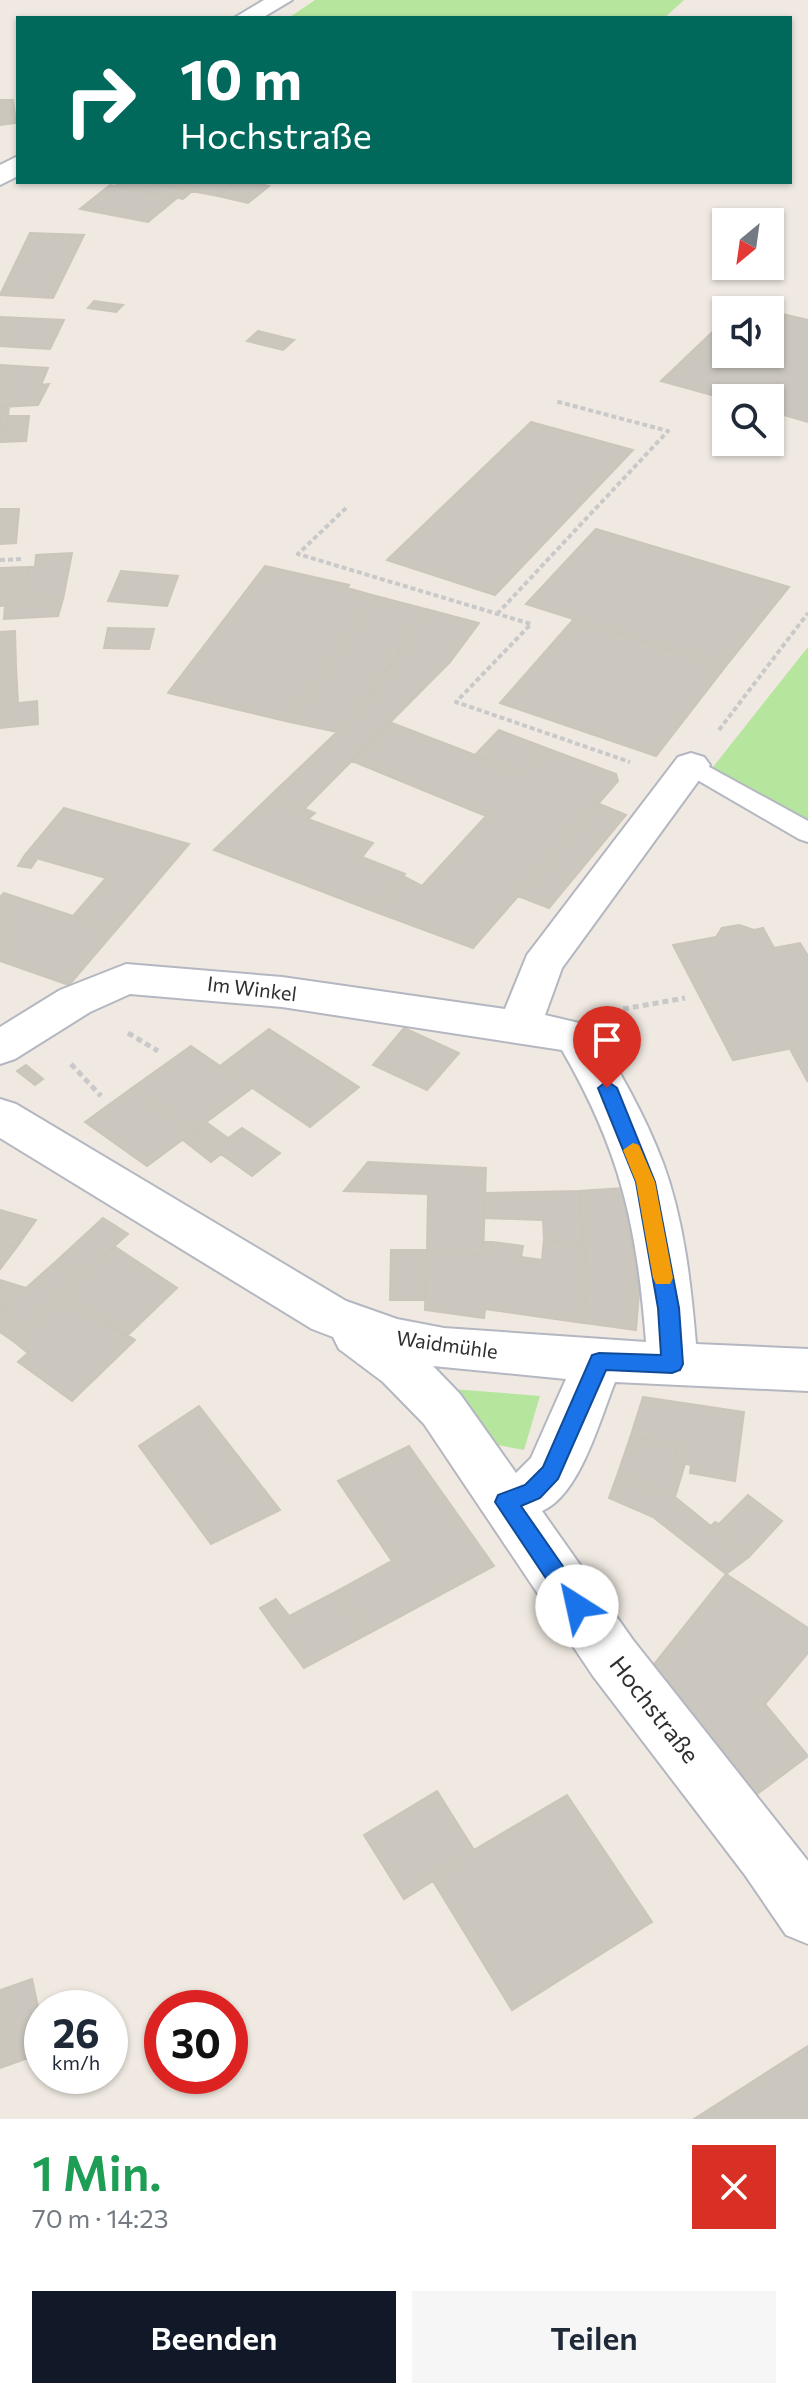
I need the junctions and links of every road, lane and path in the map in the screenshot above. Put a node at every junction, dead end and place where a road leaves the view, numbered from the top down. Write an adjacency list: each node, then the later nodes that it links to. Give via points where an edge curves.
1 (271, 2): 2 (street)
2 (248, 16)
3 (555, 401): 8 (path, via 668,431)
4 (346, 508): 8 (path, via 298,554)
5 (22, 559): 6 (path)
6 (0, 560)
7 (808, 613): 9 (path)
8 (497, 614): 9 (path, via 531,624 456,702)
9 (685, 772): 10 (lane); 11 (street, via 542,965)
10 (808, 833)
11 (520, 1026): 12 (street, Im Winkel, via 282,992 126,979 75,1001); 16 (street, Im Winkel, via 577,1037 607,1088 646,1182 669,1308)
12 (0, 1048)
13 (0, 1116): 14 (street, Waidmühle)
14 (329, 1315): 15 (street, Waidmühle, via 432,1346); 18 (street, Hochstraße, via 401,1367 442,1409)
15 (599, 1361): 16 (street, Waidmühle); 18 (street, via 551,1473 532,1491)
16 (672, 1364): 17 (street, Waidmühle)
17 (808, 1370)
18 (506, 1502): 19 (street, Hochstraße, via 613,1658)
19 (808, 1913)

